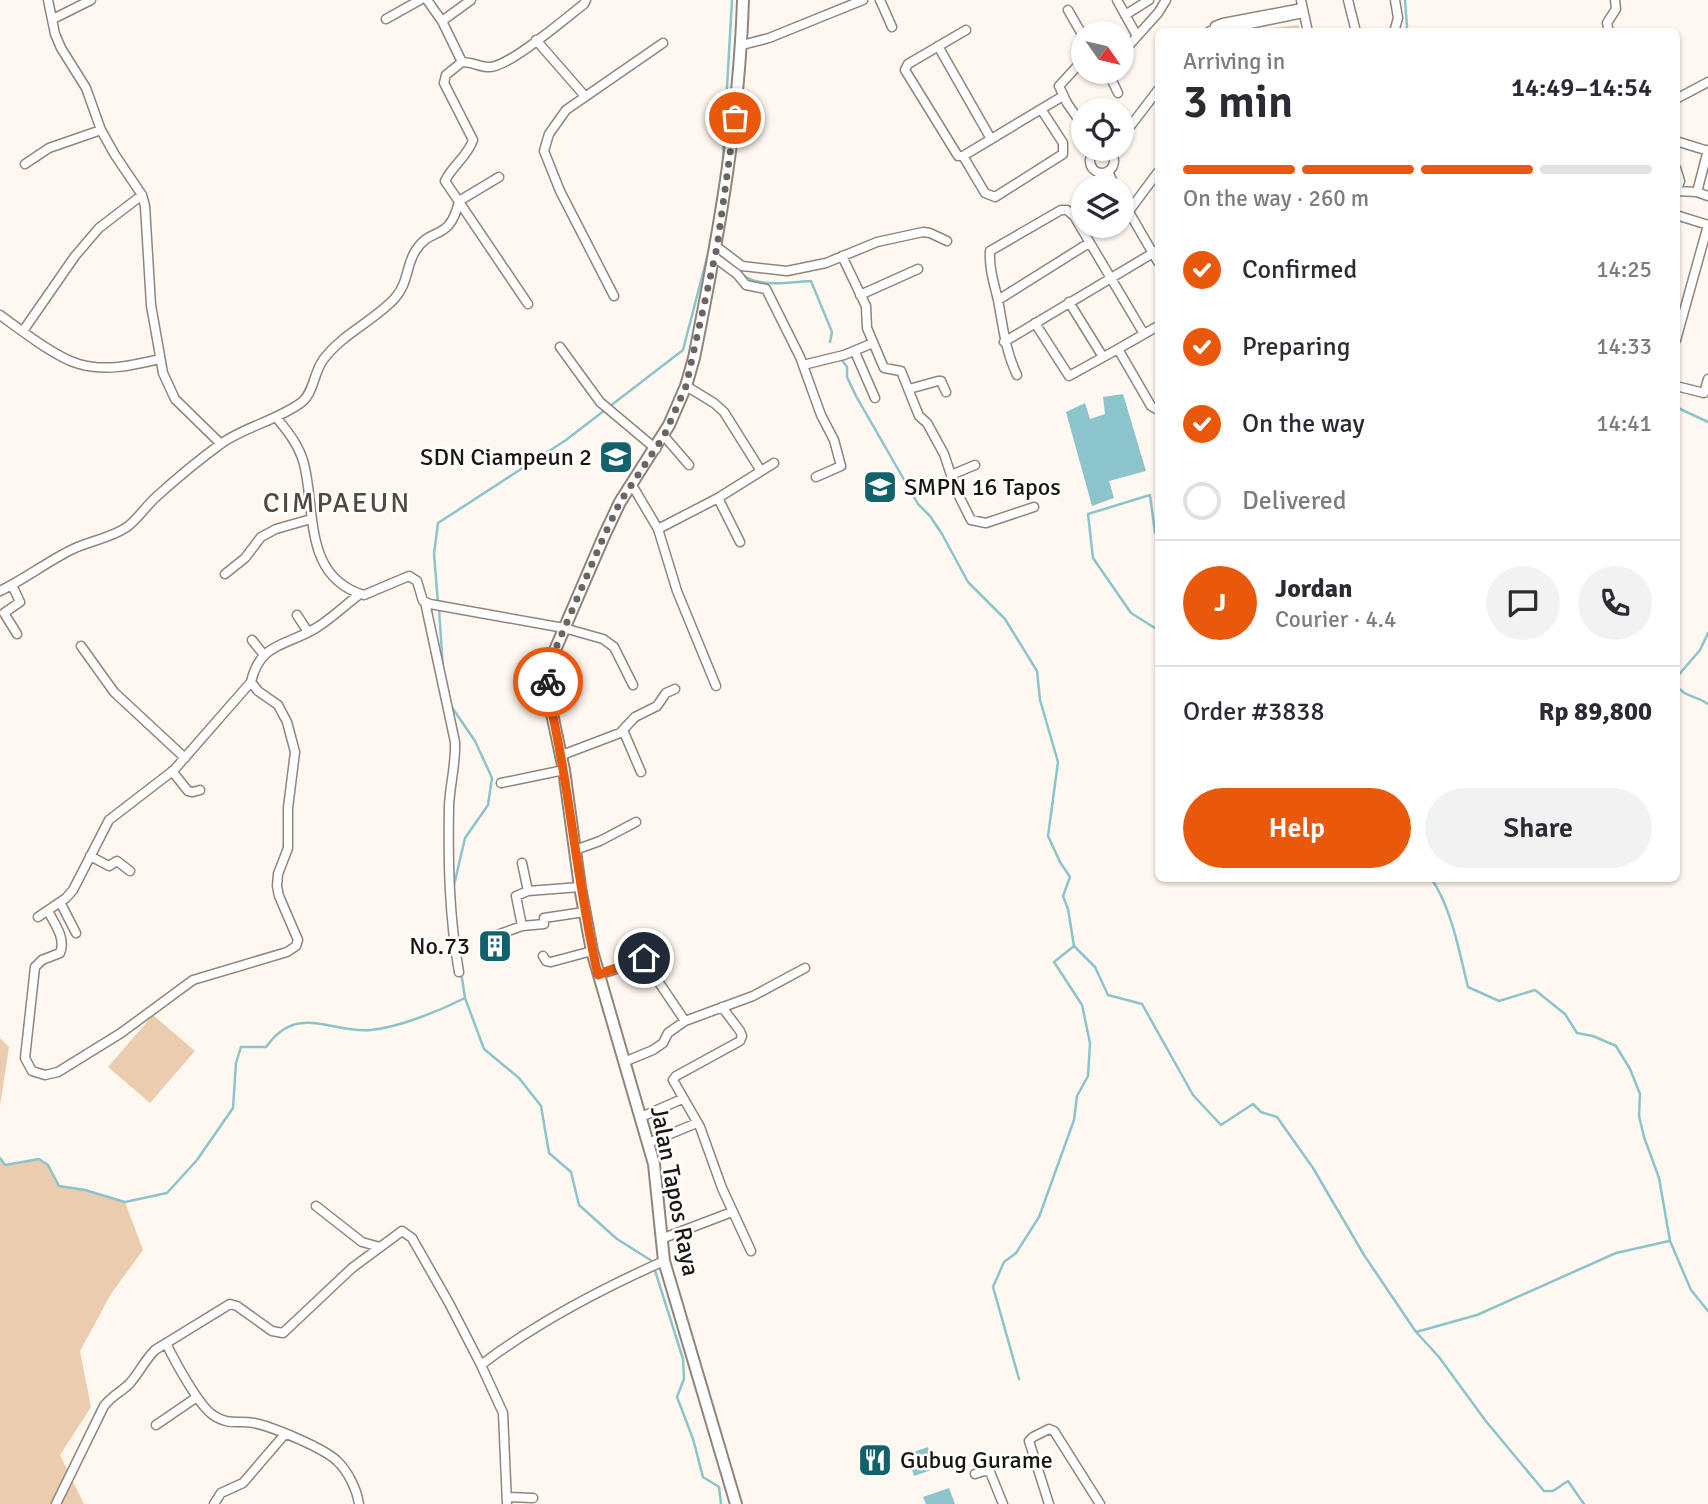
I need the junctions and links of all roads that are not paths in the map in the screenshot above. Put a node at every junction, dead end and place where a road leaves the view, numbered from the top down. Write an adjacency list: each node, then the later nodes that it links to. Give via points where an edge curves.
1 (48, 0): 19 (street)
2 (91, 0): 19 (street)
3 (421, 0): 20 (street)
4 (428, 0): 21 (street)
5 (471, 0): 21 (street)
6 (586, 0): 32 (street)
7 (743, 0): 34 (main road, Jalan Tapos Raya)
8 (863, 0): 34 (street)
9 (880, 0): 23 (street)
10 (1117, 0): 18 (street)
11 (1149, 0): 18 (street)
12 (1166, 0): 30 (street)
13 (1348, 0): 26 (street)
14 (1395, 0): 27 (street)
15 (1615, 0): 28 (street)
16 (1302, 7): 24 (street); 25 (street)
17 (1068, 10): 22 (street)
18 (1125, 15): 30 (street)
19 (53, 19): 48 (street, via 55,34 86,88)
20 (386, 19)
21 (442, 21): 36 (street)
22 (1074, 21)
23 (892, 27)
24 (1212, 28)
25 (1307, 28)
26 (1355, 28)
27 (1395, 28)
28 (1608, 28)
29 (966, 30): 35 (street)
30 (1137, 36): 31 (street)
31 (1134, 39)
32 (536, 40): 36 (street, via 510,60 490,67); 42 (street)
33 (663, 43): 42 (street)
34 (742, 45): 72 (main road, Jalan Tapos Raya, via 733,145)
35 (938, 47): 49 (street); 52 (street, via 905,70 955,153)
36 (462, 62): 64 (street, via 446,75 444,83 473,140 445,181)
37 (1071, 72): 43 (street, via 1061,82)
38 (1708, 82): 44 (street)
39 (1114, 84): 40 (street)
40 (1118, 93)
41 (1155, 94): 47 (street)
42 (584, 95): 79 (street, via 557,120 544,151)
43 (1063, 96): 45 (street); 46 (street)
44 (1680, 97)
45 (1071, 108)
46 (1041, 109): 49 (street); 52 (street, via 1064,149 1059,158 995,197 985,193)
47 (1134, 121)
48 (101, 130): 55 (street, via 49,148); 62 (street)
49 (991, 139): 52 (street)
50 (1680, 142): 51 (street)
51 (1708, 150): 61 (street)
52 (963, 156)
53 (1090, 161): 56 (street, via 1097,172)
54 (1113, 161): 56 (street)
55 (25, 163)
56 (1108, 171): 57 (street)
57 (1110, 175)
58 (1155, 176): 65 (street)
59 (499, 177): 64 (street)
60 (1680, 192): 61 (street)
61 (1696, 192): 63 (street)
62 (142, 195): 86 (street, via 99,228); 95 (street)
63 (1708, 196)
64 (459, 201): 82 (street); 105 (street, via 449,226 414,252 397,296 323,359 305,398)
65 (1134, 204)
66 (1680, 216): 68 (street)
67 (1134, 219): 73 (street)
68 (1708, 225): 71 (street)
69 (947, 241): 74 (street, via 923,232)
70 (1089, 243): 77 (street); 80 (street); 80 (street, via 1074,216 1061,210 990,251)
71 (1705, 251): 85 (street)
72 (715, 252): 74 (street, via 736,263 787,271); 96 (street, via 746,285 766,289); 99 (main road, Jalan Tapos Raya)
73 (1155, 252)
74 (842, 256): 78 (street)
75 (1155, 256): 77 (street)
76 (918, 269): 78 (street)
77 (1111, 278): 81 (street); 88 (street)
78 (860, 295): 90 (street)
79 (614, 296)
80 (998, 300): 89 (street)
81 (1069, 302): 84 (street); 94 (street)
82 (528, 304)
83 (0, 315): 86 (street)
84 (1035, 323): 89 (street); 94 (street, via 1069,376)
85 (1680, 328)
86 (23, 331): 95 (street, via 82,366 116,368)
87 (1155, 331): 88 (street)
88 (1144, 334): 92 (street)
89 (1004, 342): 97 (street)
90 (873, 343): 93 (street); 101 (street, via 884,368 900,369)
91 (559, 347): 108 (street, via 608,409)
92 (1118, 349): 94 (street); 104 (street)
93 (855, 352): 96 (street); 103 (street)
94 (1102, 357)
95 (160, 359): 107 (street, via 175,399)
96 (803, 365): 114 (street, via 841,466)
97 (1017, 375)
98 (1708, 379): 100 (street, via 1704,394)
99 (686, 386): 106 (main road, Jalan Tapos Raya); 112 (street, via 724,412)
100 (1680, 387)
101 (909, 389): 102 (street, via 941,381); 113 (street)
102 (946, 392)
103 (875, 398)
104 (1155, 409)
105 (276, 417): 107 (street); 118 (street, via 305,466)
106 (664, 436): 108 (main road, Jalan Tapos Raya); 111 (street)
107 (221, 444): 122 (street, via 129,525 72,549)
108 (656, 449): 115 (main road, Jalan Tapos Raya)
109 (774, 463): 112 (street)
110 (975, 465): 113 (street)
111 (689, 466)
112 (761, 471): 116 (street)
113 (951, 475): 117 (street, via 974,522 986,523)
114 (816, 477)
115 (632, 485): 119 (street); 127 (main road, Jalan Tapos Raya)
116 (718, 498): 119 (street); 120 (street)
117 (1034, 507)
118 (311, 519): 121 (street, via 261,537); 124 (street, via 324,563 344,585)
119 (657, 529): 135 (street)
120 (740, 542)
121 (225, 574)
122 (12, 585): 123 (street); 129 (street, via 20,600 4,613)
123 (0, 591)
124 (360, 594): 125 (street, via 409,576 417,581); 128 (street)
125 (428, 603): 127 (street); 162 (street, via 455,742 449,802 449,898)
126 (297, 615): 128 (street)
127 (564, 628): 134 (street, via 612,644); 138 (main road, Jalan Tapos Raya, via 547,690)
128 (309, 632): 132 (street)
129 (17, 634)
130 (253, 639): 132 (street)
131 (81, 646): 139 (street, via 114,692)
132 (264, 655): 133 (street)
133 (251, 681): 139 (street); 153 (street, via 278,705 295,751 288,848 277,887 298,940 296,946 193,980 86,1056 45,1074 32,1071 25,1058 35,967 60,953 63,946)
134 (633, 684)
135 (716, 686)
136 (675, 689): 137 (street)
137 (623, 730): 138 (street); 142 (street)
138 (562, 755): 140 (main road, Jalan Tapos Raya)
139 (185, 758): 141 (street)
140 (564, 770): 143 (street); 146 (main road, Jalan Tapos Raya)
141 (172, 771): 144 (street, via 188,792); 147 (street, via 109,820)
142 (641, 772)
143 (501, 783)
144 (200, 790)
145 (636, 822): 146 (street)
146 (575, 850): 150 (main road, Jalan Tapos Raya)
147 (90, 856): 149 (street, via 109,866 117,861); 152 (street, via 73,890)
148 (522, 863): 151 (street)
149 (131, 871)
150 (580, 887): 151 (street); 154 (main road, Jalan Tapos Raya)
151 (528, 891): 156 (street, via 516,896)
152 (60, 902): 153 (street); 157 (street)
153 (48, 911): 155 (street)
154 (584, 912): 156 (street, via 544,918 544,925); 159 (main road, Jalan Tapos Raya)
155 (38, 917)
156 (522, 926): 158 (street)
157 (76, 933)
158 (497, 935)
159 (592, 951): 160 (street, via 551,962); 163 (main road, Jalan Tapos Raya)
160 (543, 956)
161 (805, 968): 164 (street)
162 (459, 972)
163 (598, 975): 165 (street, via 644,958); 166 (main road, Jalan Tapos Raya)
164 (722, 1007): 165 (street); 167 (street, via 740,1031 740,1041 676,1076 673,1080)
165 (685, 1021): 166 (street, via 653,1050)
166 (624, 1062): 168 (main road, Jalan Tapos Raya)
167 (682, 1099): 168 (street); 169 (street)
168 (641, 1117): 170 (main road, Jalan Tapos Raya)
169 (697, 1123): 170 (street); 172 (street)
170 (649, 1143): 173 (main road, Jalan Tapos Raya)
171 (316, 1206): 174 (street, via 362,1242)
172 (732, 1212): 173 (street); 175 (street)
173 (661, 1239): 176 (main road, Jalan Tapos Raya)
174 (380, 1247): 177 (street, via 283,1333 272,1331 230,1304); 178 (street, via 402,1231 408,1234)
175 (751, 1251)
176 (659, 1263): 178 (street, via 594,1294); 188 (main road, Jalan Tapos Raya)
177 (166, 1343): 179 (street); 185 (street, via 146,1358 129,1385 104,1406)
178 (481, 1365): 184 (street, via 503,1413)
179 (197, 1397): 180 (street); 181 (street, via 210,1414 225,1422 252,1423)
180 (156, 1425)
181 (285, 1434): 186 (street, via 243,1483 221,1493); 187 (street, via 339,1462)
182 (975, 1475): 189 (street, via 990,1472)
183 (533, 1498): 184 (street)
184 (508, 1500)
185 (56, 1504)
186 (214, 1504)
187 (359, 1504)
188 (736, 1504)
189 (1003, 1504)
190 (1048, 1504): 191 (street, via 1029,1441 1049,1429)
191 (1100, 1504)

